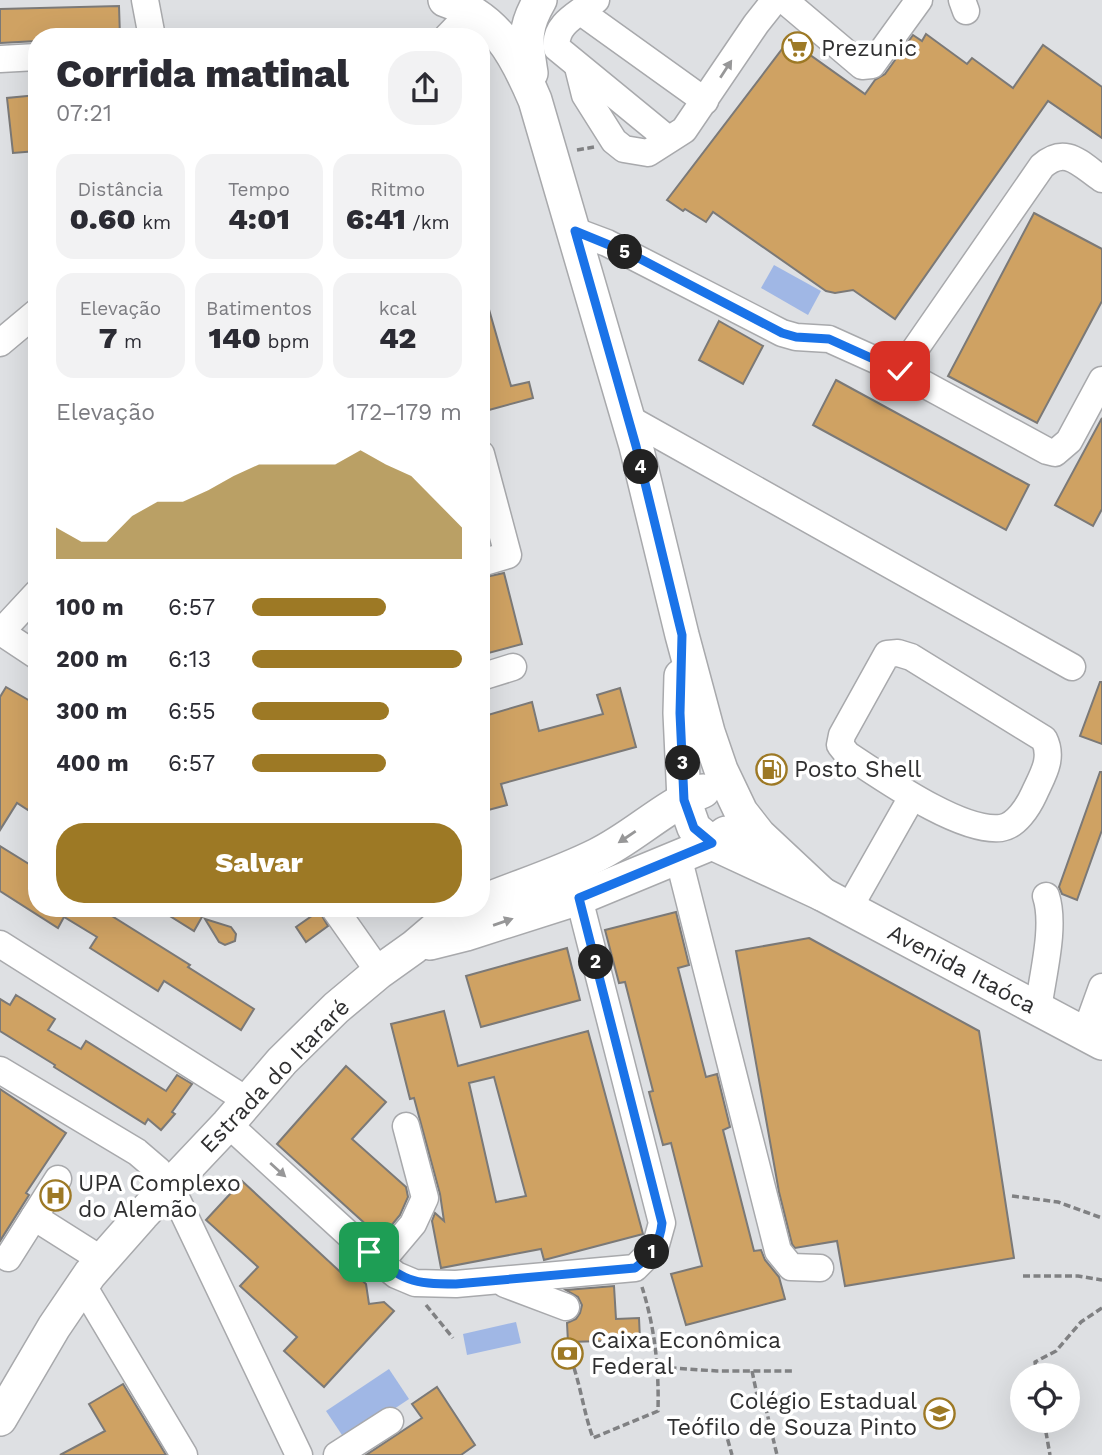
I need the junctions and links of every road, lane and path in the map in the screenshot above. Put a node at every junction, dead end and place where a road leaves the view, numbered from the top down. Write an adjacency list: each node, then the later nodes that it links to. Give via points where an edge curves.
1 (145, 0): 8 (street)
2 (538, 0): 7 (main road); 13 (main road, via 525,37)
3 (775, 0): 14 (street, one-way to 3)
4 (784, 0): 5 (street, via 862,66 872,65)
5 (919, 0)
6 (589, 6): 12 (street, via 564,24 556,40 560,52); 14 (street)
7 (473, 10): 9 (street); 13 (main road, Avenida Itaóca, via 509,46)
8 (150, 28)
9 (456, 28)
10 (28, 57): 11 (street)
11 (0, 59)
12 (578, 67): 15 (street); 16 (street, via 585,95)
13 (535, 100): 17 (main road, Avenida Itaóca)
14 (705, 101): 15 (street, via 684,130)
15 (668, 139): 16 (street, via 648,153 624,149)
16 (614, 141): 17 (path)
17 (551, 153): 19 (main road, Avenida Itaóca)
18 (1102, 179): 22 (street, via 1070,157 1052,157 1042,166)
19 (575, 231): 22 (street, via 631,254 782,333 829,339); 24 (main road, Avenida Itaóca)
20 (28, 320): 21 (street)
21 (0, 343)
22 (900, 371): 23 (street, via 1055,453 1069,441)
23 (1102, 380)
24 (628, 418): 29 (main road, Avenida Itaóca); 32 (street)
25 (490, 488): 26 (street, via 508,555)
26 (490, 560)
27 (28, 603): 28 (street)
28 (0, 633): 30 (street)
29 (682, 635): 35 (main road, Avenida Itaóca, via 708,732); 36 (main road, Avenida Itaóca)
30 (28, 650)
31 (513, 667): 33 (street)
32 (1072, 667)
33 (490, 674)
34 (912, 797): 34 (street, via 840,745 887,653 911,657 1044,739 1049,750 1032,798 1019,818 1003,828 952,817); 42 (street)
35 (734, 799): 36 (main road, via 704,790); 37 (main road, Estrada do Itararé, via 723,836); 42 (main road, Avenida Itaóca, via 774,850)
36 (684, 800): 37 (main road, Avenida Itaóca, via 694,828); 41 (main road, one-way to 41, via 597,855)
37 (712, 843): 38 (main road, Estrada do Itararé); 42 (main road, Avenida Itaóca)
38 (678, 856): 40 (main road, Estrada do Itararé); 63 (street, via 778,1251 790,1267)
39 (1046, 896): 50 (street, via 1048,936)
40 (579, 898): 43 (main road, Estrada do Itararé, one-way to 40); 62 (street, via 662,1223 655,1248)
41 (490, 899)
42 (835, 901): 50 (main road, Avenida Itaóca)
43 (490, 913)
44 (340, 917): 48 (street)
45 (466, 917): 46 (main road, Estrada do Itararé, one-way to 45)
46 (448, 920): 48 (main road, Estrada do Itararé)
47 (0, 944): 53 (street)
48 (379, 972): 53 (main road, Estrada do Itararé, via 282,1061)
49 (1102, 987): 51 (street)
50 (1038, 1010): 51 (main road, Avenida Itaóca)
51 (1093, 1039)
52 (0, 1070): 56 (street, via 137,1152)
53 (238, 1112): 56 (main road, Estrada do Itararé); 61 (street, one-way to 61)
54 (405, 1126): 61 (street, via 425,1198 413,1224)
55 (58, 1179): 58 (street)
56 (170, 1185): 64 (main road, Estrada do Itararé); 80 (street)
57 (1012, 1196): 59 (path, via 1058,1202)
58 (34, 1217): 60 (street); 64 (street)
59 (1102, 1218)
60 (8, 1258)
61 (381, 1262): 67 (street, via 415,1283)
62 (635, 1268): 67 (street); 72 (path, via 650,1312)
63 (820, 1268)
64 (92, 1272): 75 (main road, Estrada do Itararé); 79 (street)
65 (1023, 1276): 66 (path)
66 (1102, 1280)
67 (497, 1281): 68 (street)
68 (566, 1307)
69 (1102, 1308): 71 (path, via 1081,1322 1056,1351)
70 (564, 1352): 72 (path, via 572,1362 593,1438 659,1411)
71 (1035, 1363)
72 (659, 1367): 73 (path)
73 (752, 1371): 74 (path); 83 (path)
74 (795, 1371)
75 (3, 1406)
76 (722, 1419): 82 (path)
77 (390, 1421): 81 (street)
78 (1046, 1433): 84 (path)
79 (184, 1455)
80 (299, 1455)
81 (337, 1455)
82 (732, 1455)
83 (777, 1455)
84 (1050, 1455)

